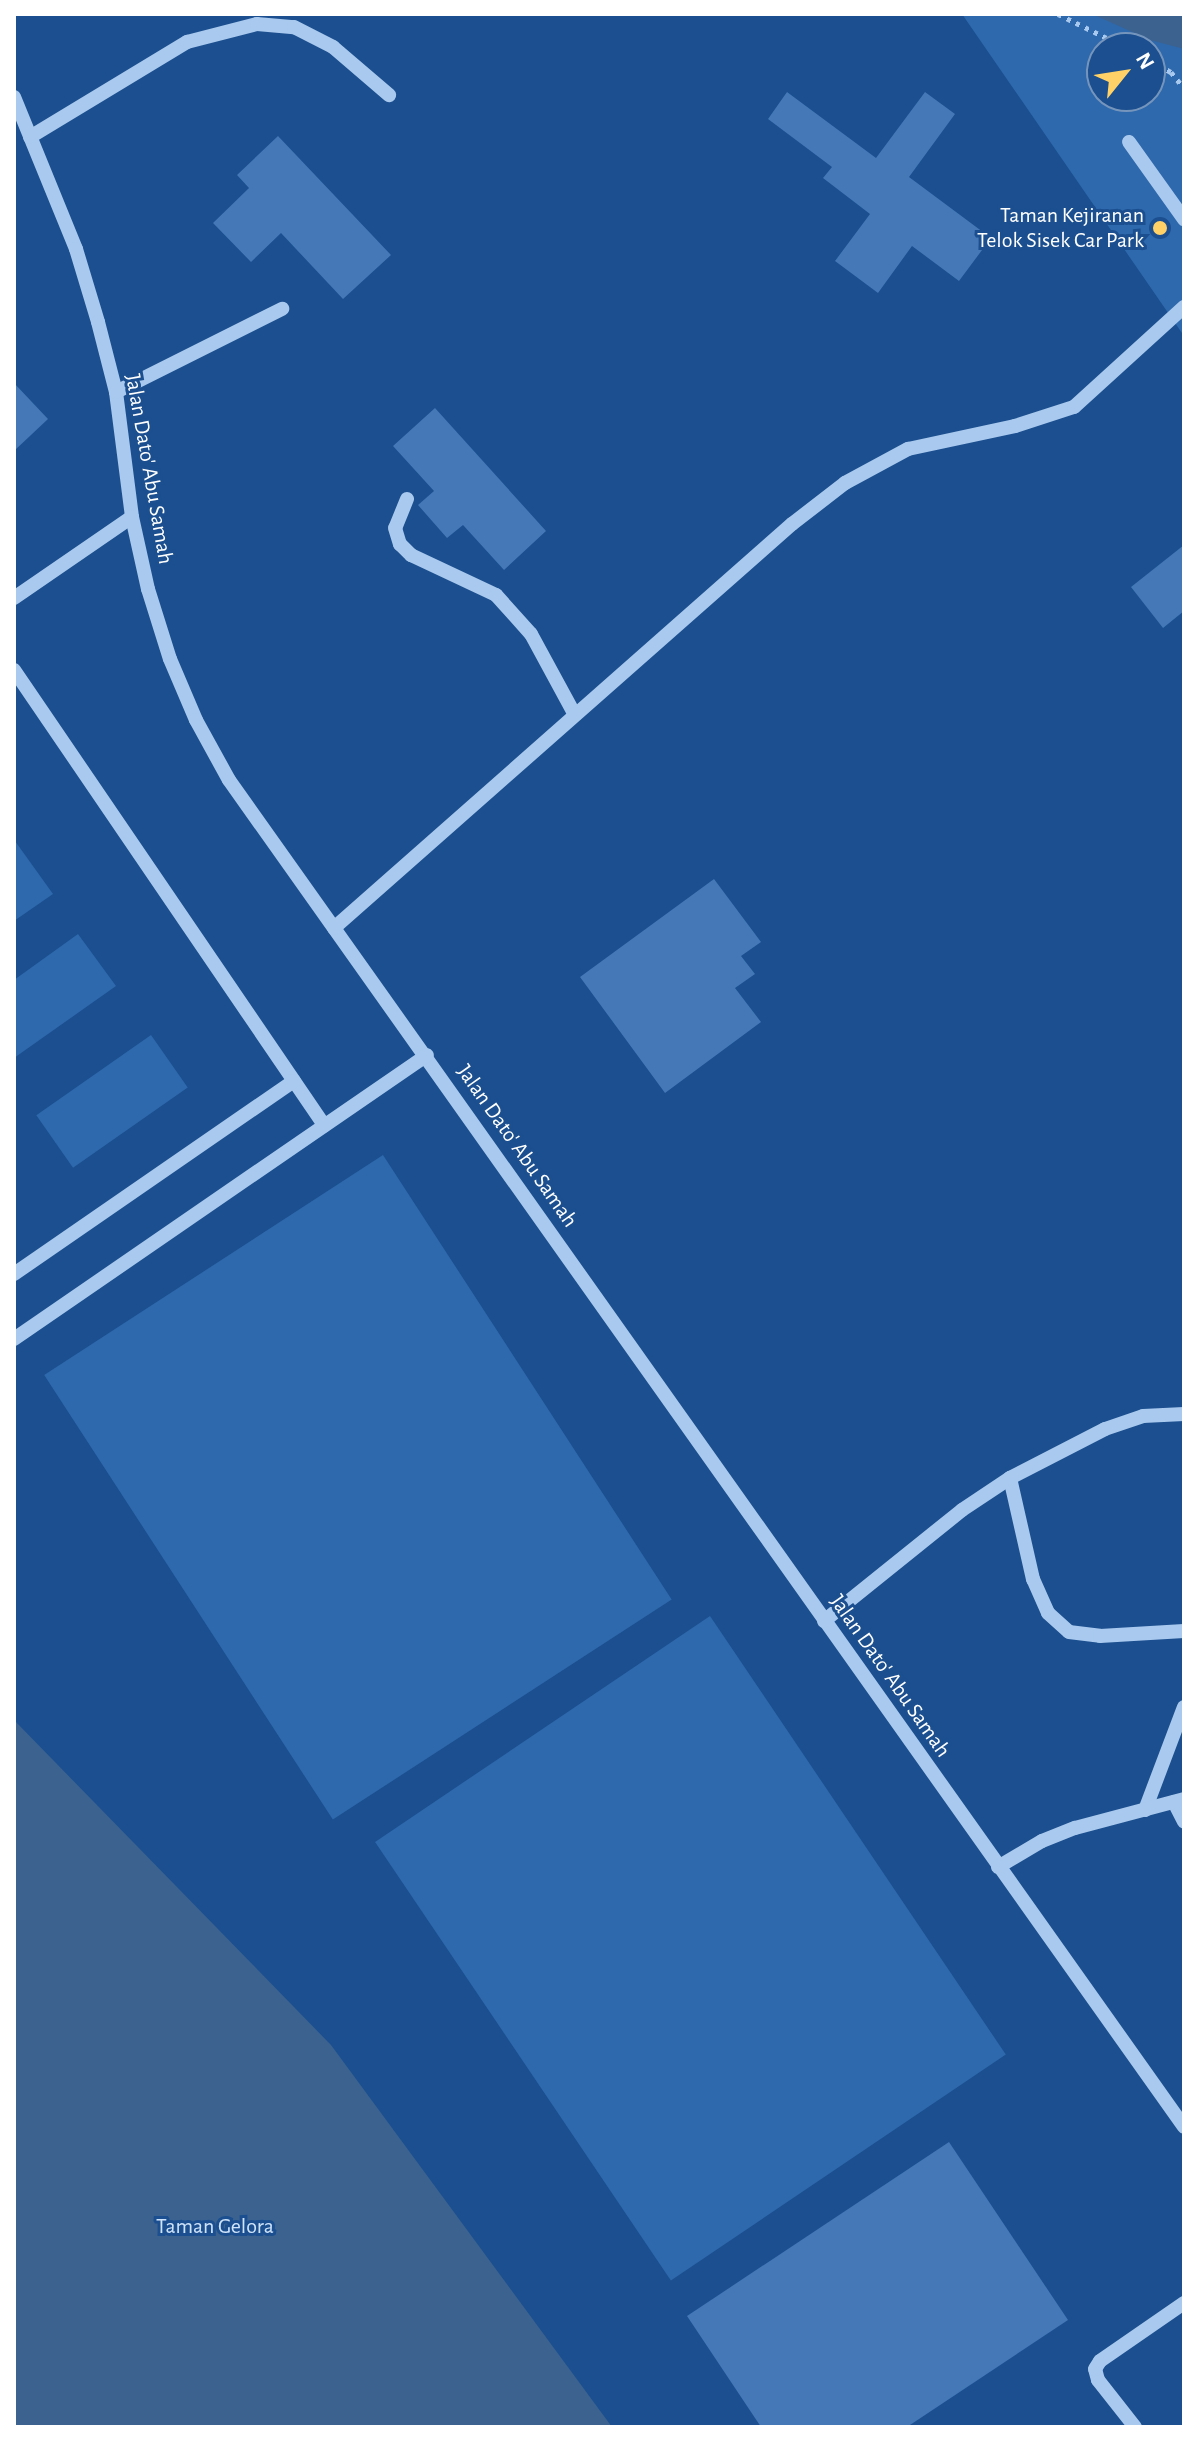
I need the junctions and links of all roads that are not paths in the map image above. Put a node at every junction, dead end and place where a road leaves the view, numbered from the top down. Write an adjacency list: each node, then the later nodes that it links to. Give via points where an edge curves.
1 (389, 95): 3 (street, via 333,47 294,27 257,24 187,42)
2 (14, 97): 3 (street, Jalan Dato' Abu Samah)
3 (30, 137): 8 (street, Jalan Dato' Abu Samah, via 76,249)
4 (1129, 142): 5 (street)
5 (1184, 219)
6 (1184, 307): 13 (street, via 1074,407 908,449 845,483)
7 (282, 309): 8 (street)
8 (116, 392): 10 (street, Jalan Dato' Abu Samah)
9 (407, 499): 13 (street, via 395,528 400,544 411,555 496,595 531,634)
10 (132, 517): 11 (street); 14 (street, Jalan Dato' Abu Samah, via 165,645 196,720 229,780)
11 (14, 598)
12 (14, 670): 16 (street)
13 (575, 715): 14 (street)
14 (334, 928): 15 (street, Jalan Dato' Abu Samah)
15 (427, 1055): 17 (street); 22 (street, Jalan Dato' Abu Samah)
16 (294, 1081): 17 (street); 18 (street)
17 (324, 1125): 19 (street)
18 (14, 1274)
19 (14, 1339)
20 (1184, 1414): 21 (street, via 1130,1420)
21 (1010, 1478): 22 (street); 23 (street, via 1033,1579 1048,1613 1069,1632 1100,1636)
22 (824, 1621): 28 (street, Jalan Dato' Abu Samah)
23 (1184, 1631)
24 (1184, 1707): 26 (street)
25 (1179, 1800): 26 (street); 27 (street)
26 (1145, 1810): 28 (street, via 1064,1832)
27 (1184, 1822)
28 (998, 1867): 29 (street, Jalan Dato' Abu Samah)
29 (1184, 2127)
30 (1184, 2303): 31 (street, via 1095,2369)
31 (1135, 2427)

